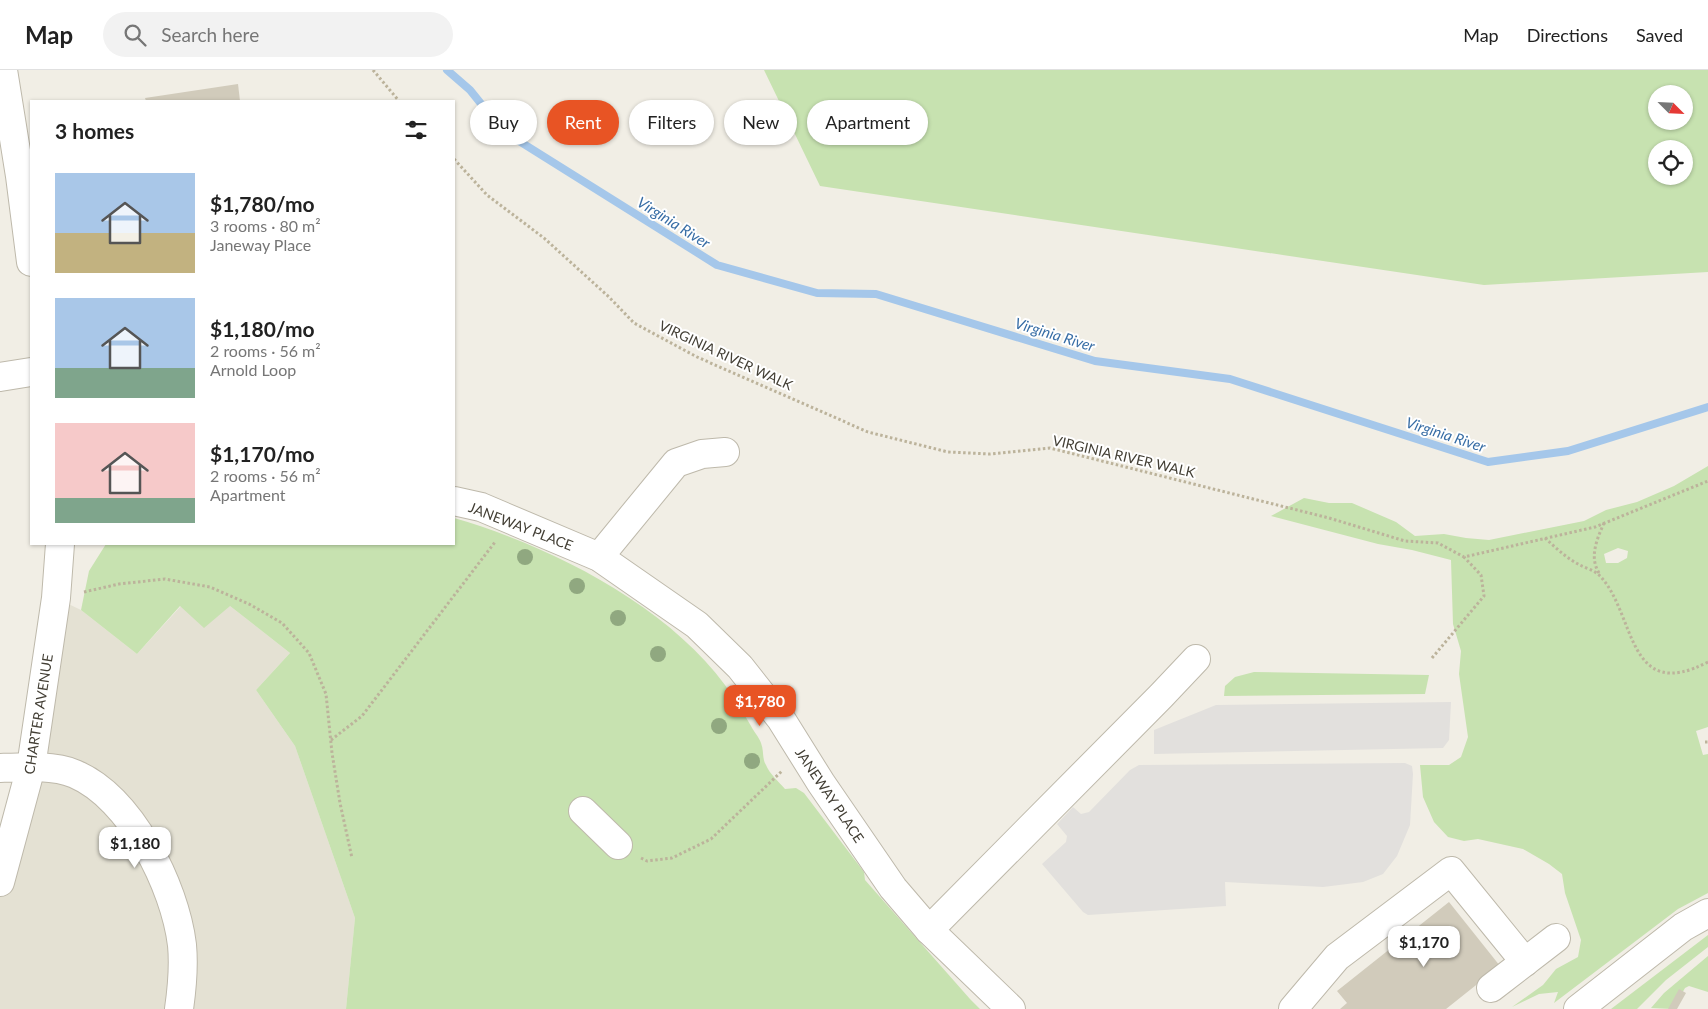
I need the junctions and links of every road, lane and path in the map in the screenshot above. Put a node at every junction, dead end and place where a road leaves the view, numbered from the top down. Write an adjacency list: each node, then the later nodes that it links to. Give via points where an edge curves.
1 (3, 70): 5 (street)
2 (373, 70): 3 (path)
3 (398, 100)
4 (455, 160): 17 (path, VIRGINIA RIVER WALK, via 487,195 544,238 634,323 697,357 868,432 948,452 990,454 1050,448 1329,518 1405,541 1438,543)
5 (30, 254)
6 (30, 372): 7 (street)
7 (0, 377)
8 (725, 452): 16 (street, via 702,454 676,463)
9 (1708, 482): 12 (path)
10 (455, 501): 11 (street, JANEWAY PLACE, via 481,507)
11 (512, 520): 16 (street, JANEWAY PLACE); 24 (path, via 362,716)
12 (1605, 522): 13 (path); 19 (path, via 1595,551 1594,565)
13 (1545, 538): 17 (path); 19 (path, via 1566,557)
14 (60, 545): 18 (street, CHARTER AVENUE)
15 (72, 545): 18 (street)
16 (599, 557): 25 (street, JANEWAY PLACE, via 697,625 740,666 781,719)
17 (1464, 557): 22 (path, VIRGINIA RIVER WALK, via 1481,575 1484,596)
18 (59, 572): 20 (street, CHARTER AVENUE)
19 (1600, 576): 23 (path, via 1613,596 1633,644 1647,664 1656,670 1673,673)
20 (56, 598): 24 (path, via 119,584 164,579 210,587 249,604 282,623 309,653 326,694); 26 (street, CHARTER AVENUE)
21 (1196, 658): 33 (street)
22 (1432, 658)
23 (1708, 662)
24 (331, 741): 30 (path)
25 (802, 753): 29 (path, via 711,839 672,858 646,861); 33 (street, JANEWAY PLACE, via 893,888)
26 (31, 767): 27 (street); 31 (street, CHARTER AVENUE); 37 (street, via 65,770 91,781 130,821 150,852 163,876 182,944 183,985)
27 (0, 768)
28 (583, 811): 29 (street)
29 (618, 846)
30 (352, 858)
31 (0, 882)
32 (1708, 914): 40 (street, via 1683,927)
33 (930, 930): 38 (street, JANEWAY PLACE)
34 (1556, 938): 35 (street)
35 (1525, 962): 36 (street); 39 (street, via 1451,871 1338,957)
36 (1491, 988)
37 (179, 1009)
38 (1011, 1009)
39 (1293, 1009)
40 (1578, 1009)

